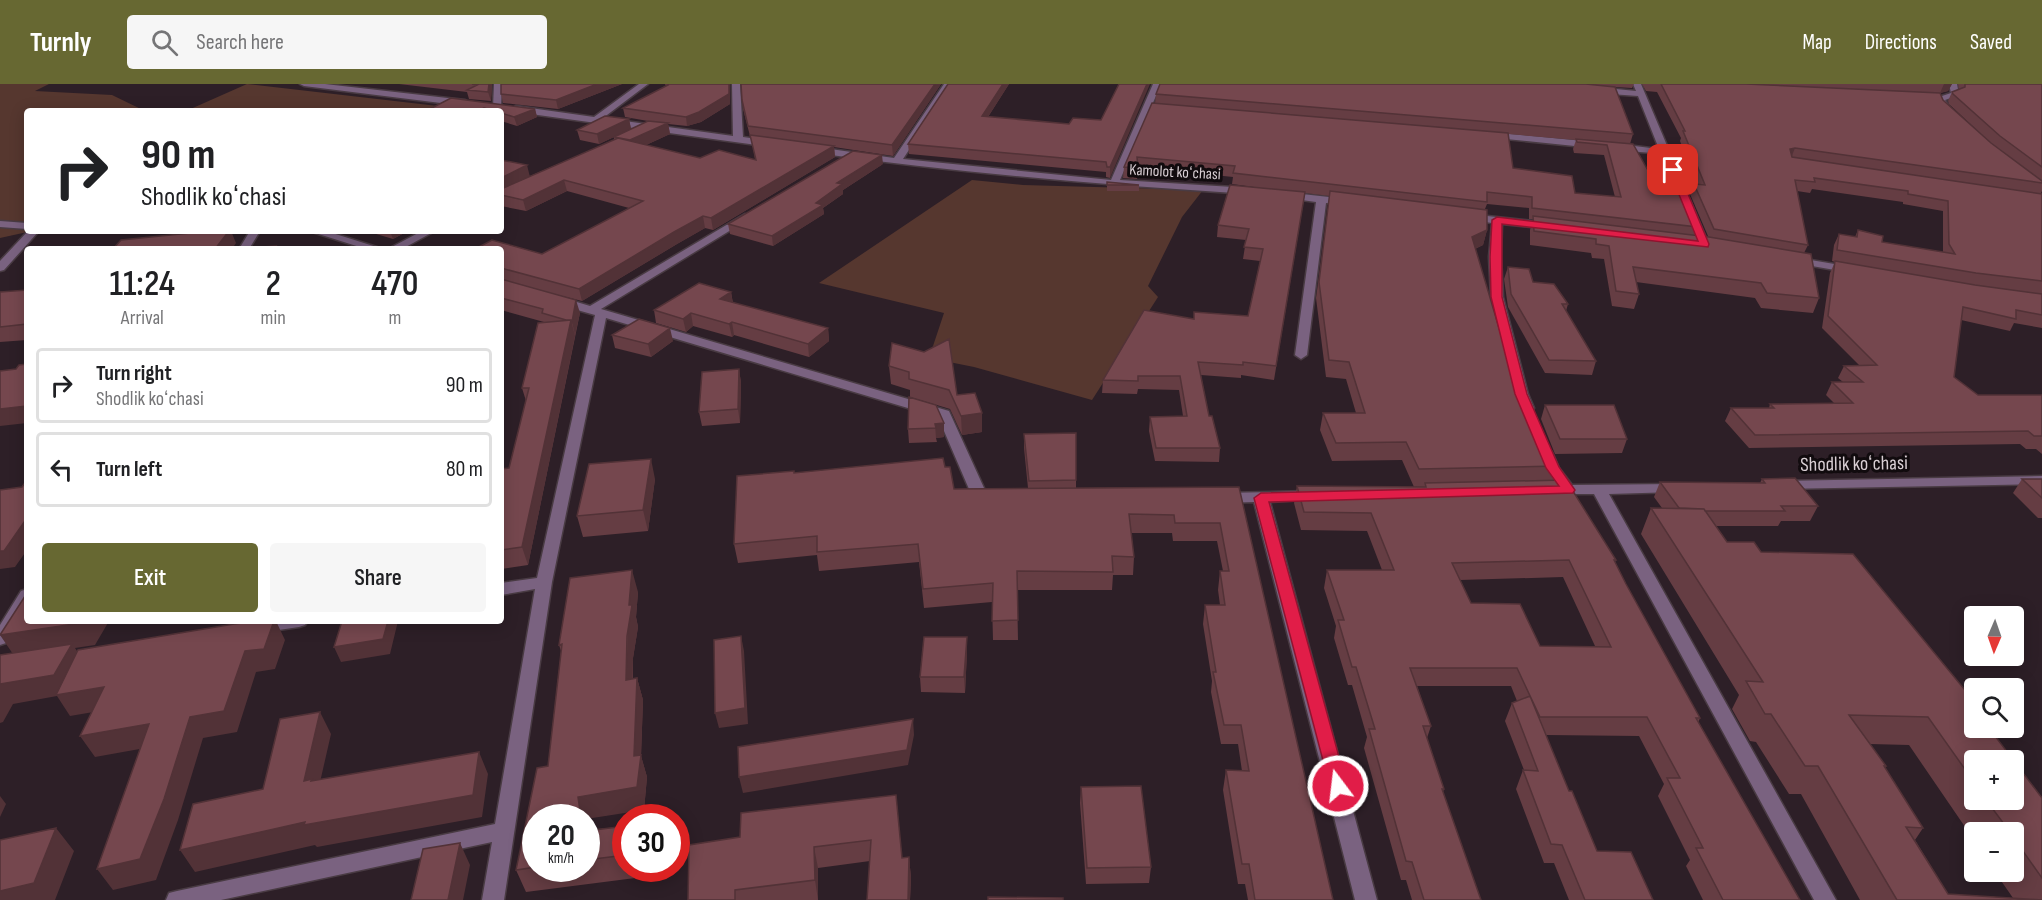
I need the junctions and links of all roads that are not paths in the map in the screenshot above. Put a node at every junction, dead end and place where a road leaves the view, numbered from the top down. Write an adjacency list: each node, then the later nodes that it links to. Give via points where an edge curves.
1 (304, 84): 12 (street)
2 (498, 84): 14 (street)
3 (644, 84): 15 (street)
4 (736, 84): 20 (street)
5 (948, 84): 25 (street)
6 (1157, 84): 27 (street, via 1152,107)
7 (1953, 84): 11 (street, via 1955,95)
8 (1583, 89): 9 (street)
9 (1639, 89): 23 (street)
10 (1929, 98): 11 (street)
11 (1940, 98): 16 (street, via 1942,106)
12 (475, 104)
13 (486, 106): 14 (street)
14 (497, 107): 15 (street)
15 (597, 119): 17 (street)
16 (1958, 121)
17 (649, 126): 19 (street); 20 (street)
18 (1481, 135): 23 (street)
19 (628, 136)
20 (738, 139): 21 (street)
21 (783, 145)
22 (806, 148): 24 (street, Kamolot koʻchasi)
23 (1665, 152): 42 (street)
24 (851, 155): 25 (street, Kamolot koʻchasi); 26 (street)
25 (897, 161): 27 (street, Kamolot koʻchasi)
26 (831, 166)
27 (1114, 183): 28 (street, Kamolot koʻchasi)
28 (1263, 193)
29 (1275, 194): 30 (street)
30 (1321, 199): 31 (street); 51 (street)
31 (1356, 204)
32 (752, 213): 50 (street)
33 (1462, 216): 34 (street)
34 (1497, 220): 37 (street); 52 (street, via 1497,297 1521,394)
35 (0, 224): 36 (street)
36 (24, 226)
37 (1566, 228)
38 (30, 234): 47 (street)
39 (325, 234): 43 (street)
40 (424, 234): 44 (street)
41 (1693, 243): 42 (street)
42 (1704, 244): 45 (street)
43 (367, 246)
44 (399, 246)
45 (1716, 246)
46 (1785, 259): 48 (street)
47 (0, 268)
48 (1865, 273)
49 (546, 297): 50 (street)
50 (596, 311): 63 (street, via 944,414 983,503); 64 (street)
51 (1301, 355)
52 (1534, 425)
53 (1543, 446): 58 (street, via 1552,468)
54 (2042, 480): 55 (street, Shodlik koʻchasi)
55 (1766, 486)
56 (1694, 487): 57 (street)
57 (1599, 489): 58 (street); 74 (street)
58 (1568, 490): 59 (street)
59 (1533, 491)
60 (1325, 496): 61 (street)
61 (1261, 498): 62 (street); 73 (street)
62 (1203, 499)
63 (1006, 503)
64 (544, 582): 65 (street); 70 (street)
65 (504, 589)
66 (24, 600): 69 (street)
67 (280, 624): 68 (street)
68 (241, 630)
69 (0, 639)
70 (504, 831): 71 (street); 72 (street)
71 (177, 900)
72 (493, 900)
73 (1366, 900)
74 (1825, 900)

